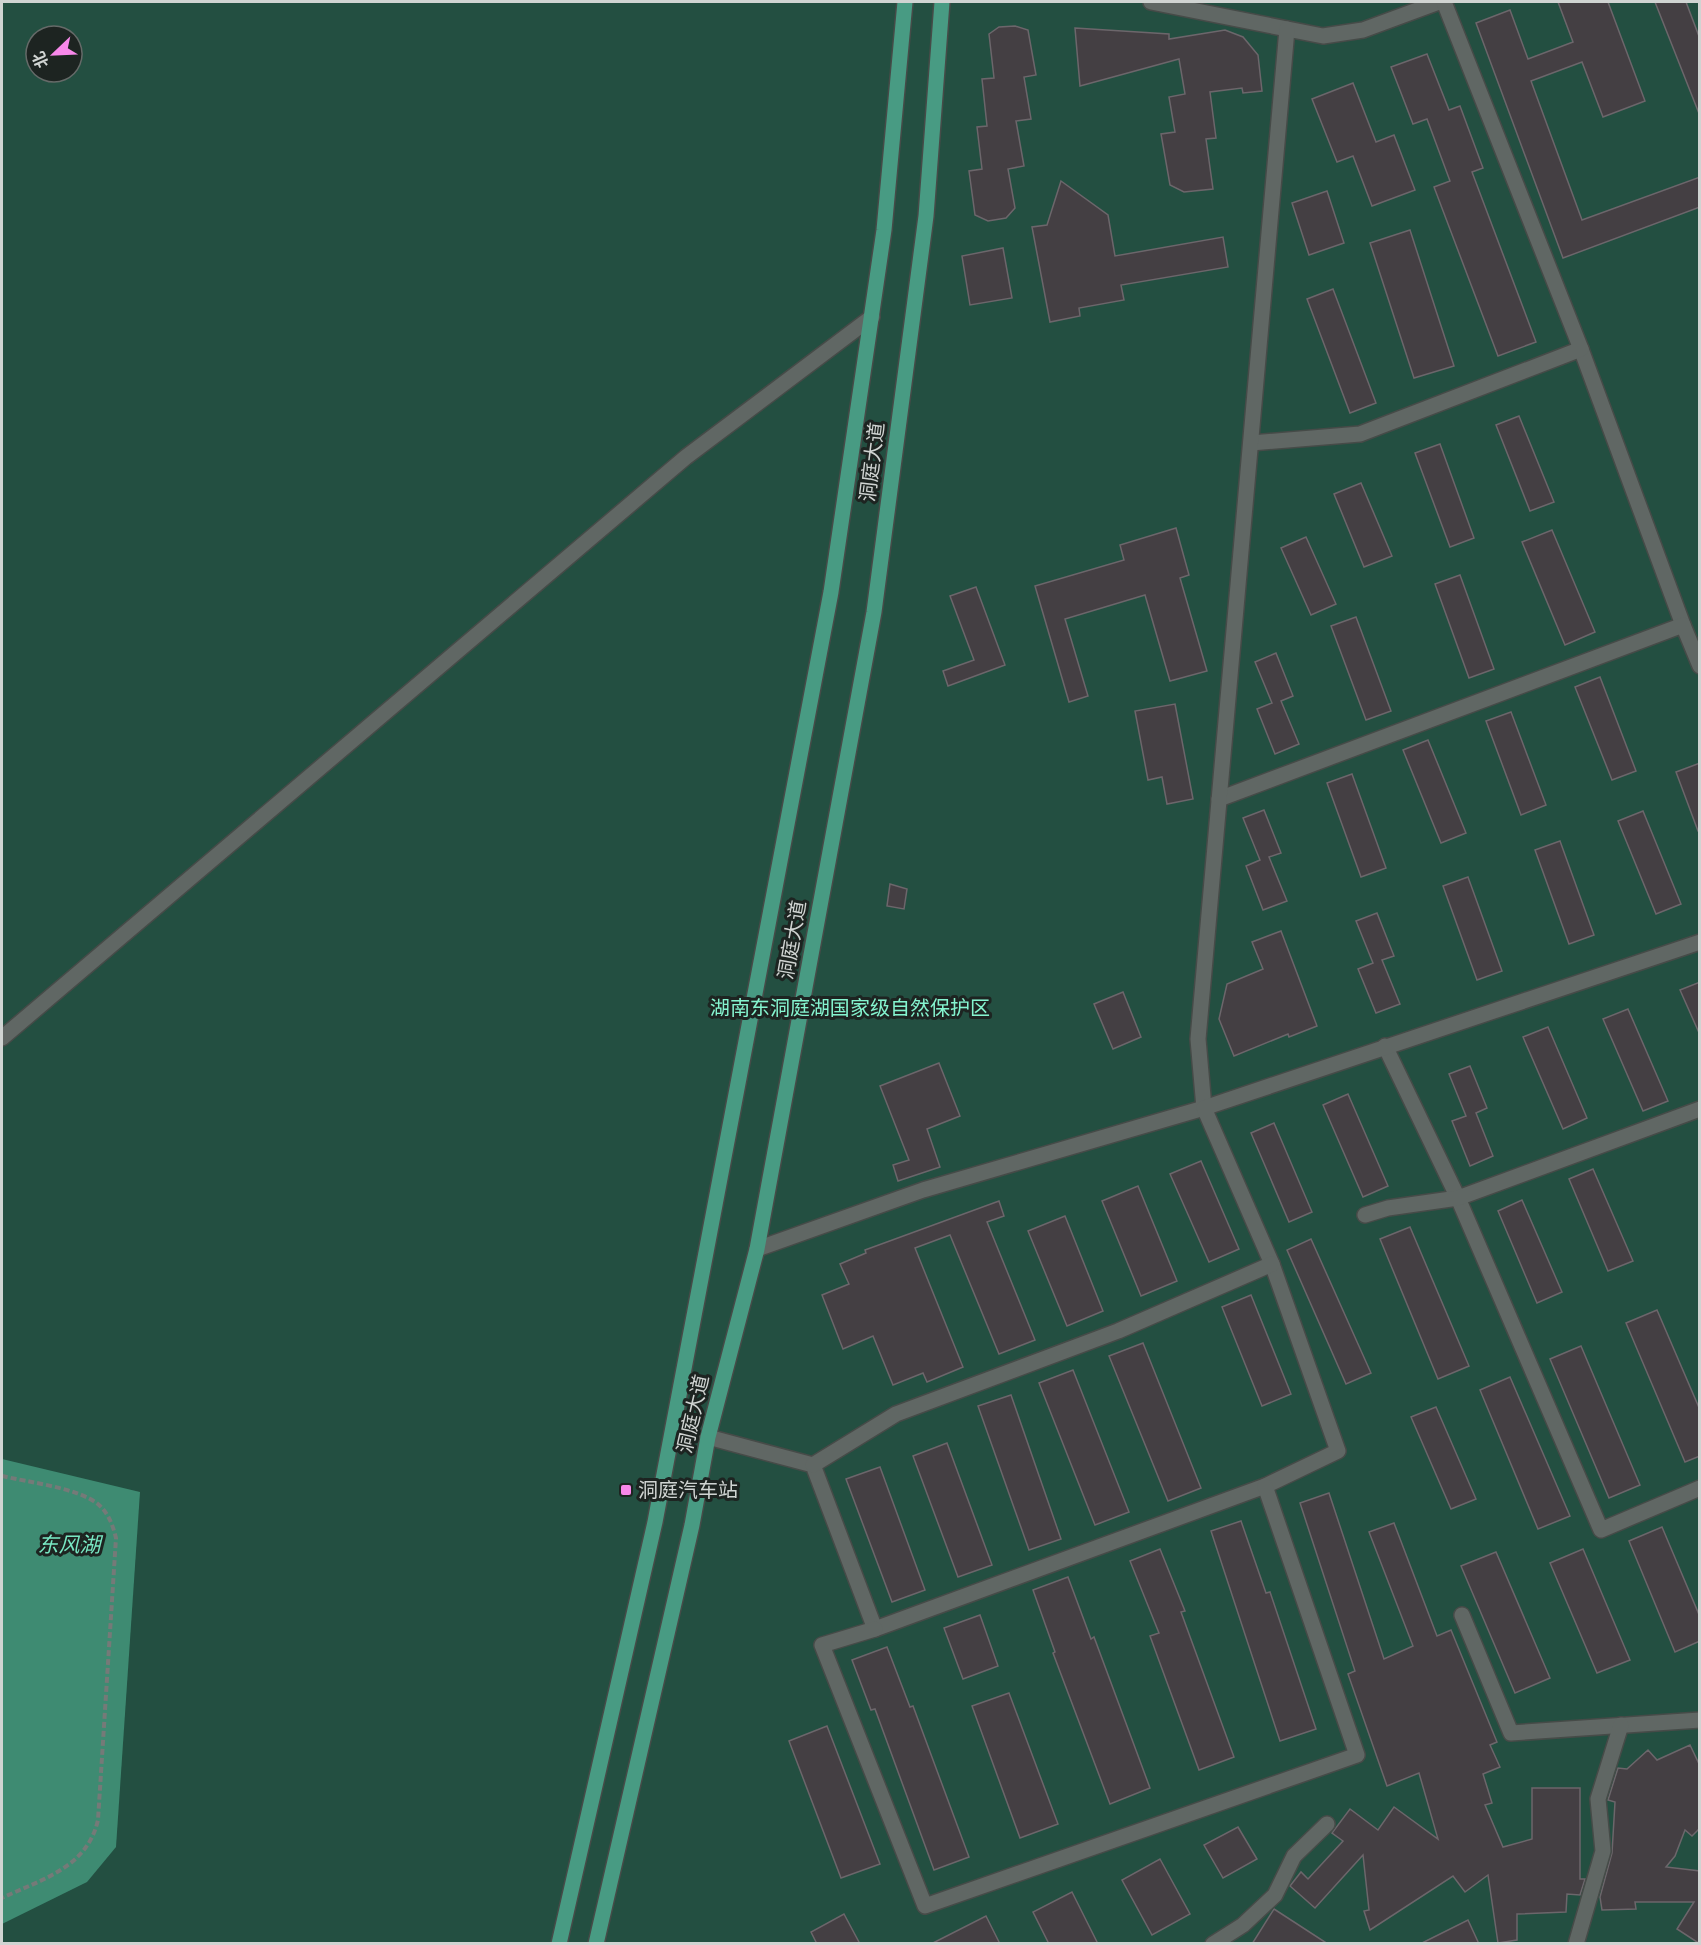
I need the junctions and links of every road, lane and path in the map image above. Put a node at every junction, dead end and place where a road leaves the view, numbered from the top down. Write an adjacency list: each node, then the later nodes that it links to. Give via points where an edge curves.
1 (905, 2): 7 (main road, 洞庭大道)
2 (942, 2): 20 (main road, 洞庭大道, via 926,216 874,612)
3 (1151, 2): 6 (street)
4 (1439, 2): 6 (street, via 1363,30 1323,36)
5 (1444, 2): 8 (street)
6 (1287, 29): 9 (street)
7 (872, 317): 14 (street, via 686,457); 33 (main road, 洞庭大道, via 831,592 654,1522)
8 (1581, 349): 9 (street, via 1360,434); 10 (street)
9 (1251, 443): 12 (street)
10 (1683, 625): 11 (street); 12 (street)
11 (1700, 666)
12 (1219, 799): 16 (street, via 1198,1039)
13 (1700, 942): 15 (street)
14 (2, 1038)
15 (1384, 1047): 16 (street); 18 (street)
16 (1204, 1108): 20 (street, via 923,1190); 21 (street)
17 (1700, 1109): 18 (street)
18 (1458, 1198): 19 (street); 26 (street, via 1601,1530)
19 (1365, 1215)
20 (757, 1249): 22 (main road, 洞庭大道)
21 (1272, 1264): 23 (street, via 1118,1332 896,1413); 25 (street, via 1338,1451)
22 (708, 1437): 23 (street); 34 (main road, 洞庭大道, via 692,1525)
23 (813, 1464): 28 (street)
24 (2, 1476): 32 (path, via 79,1494 99,1505 116,1538 95,1835 86,1852 64,1869)
25 (1265, 1486): 28 (street); 28 (street, via 1357,1755 925,1906 822,1645)
26 (1700, 1488)
27 (1462, 1615): 30 (street, via 1511,1733)
28 (876, 1629)
29 (1700, 1720): 30 (street)
30 (1621, 1725): 36 (street, via 1598,1799 1603,1851)
31 (1327, 1824): 35 (street, via 1294,1856 1275,1895 1243,1925)
32 (2, 1898)
33 (559, 1944)
34 (596, 1944)
35 (1213, 1944)
36 (1576, 1944)

